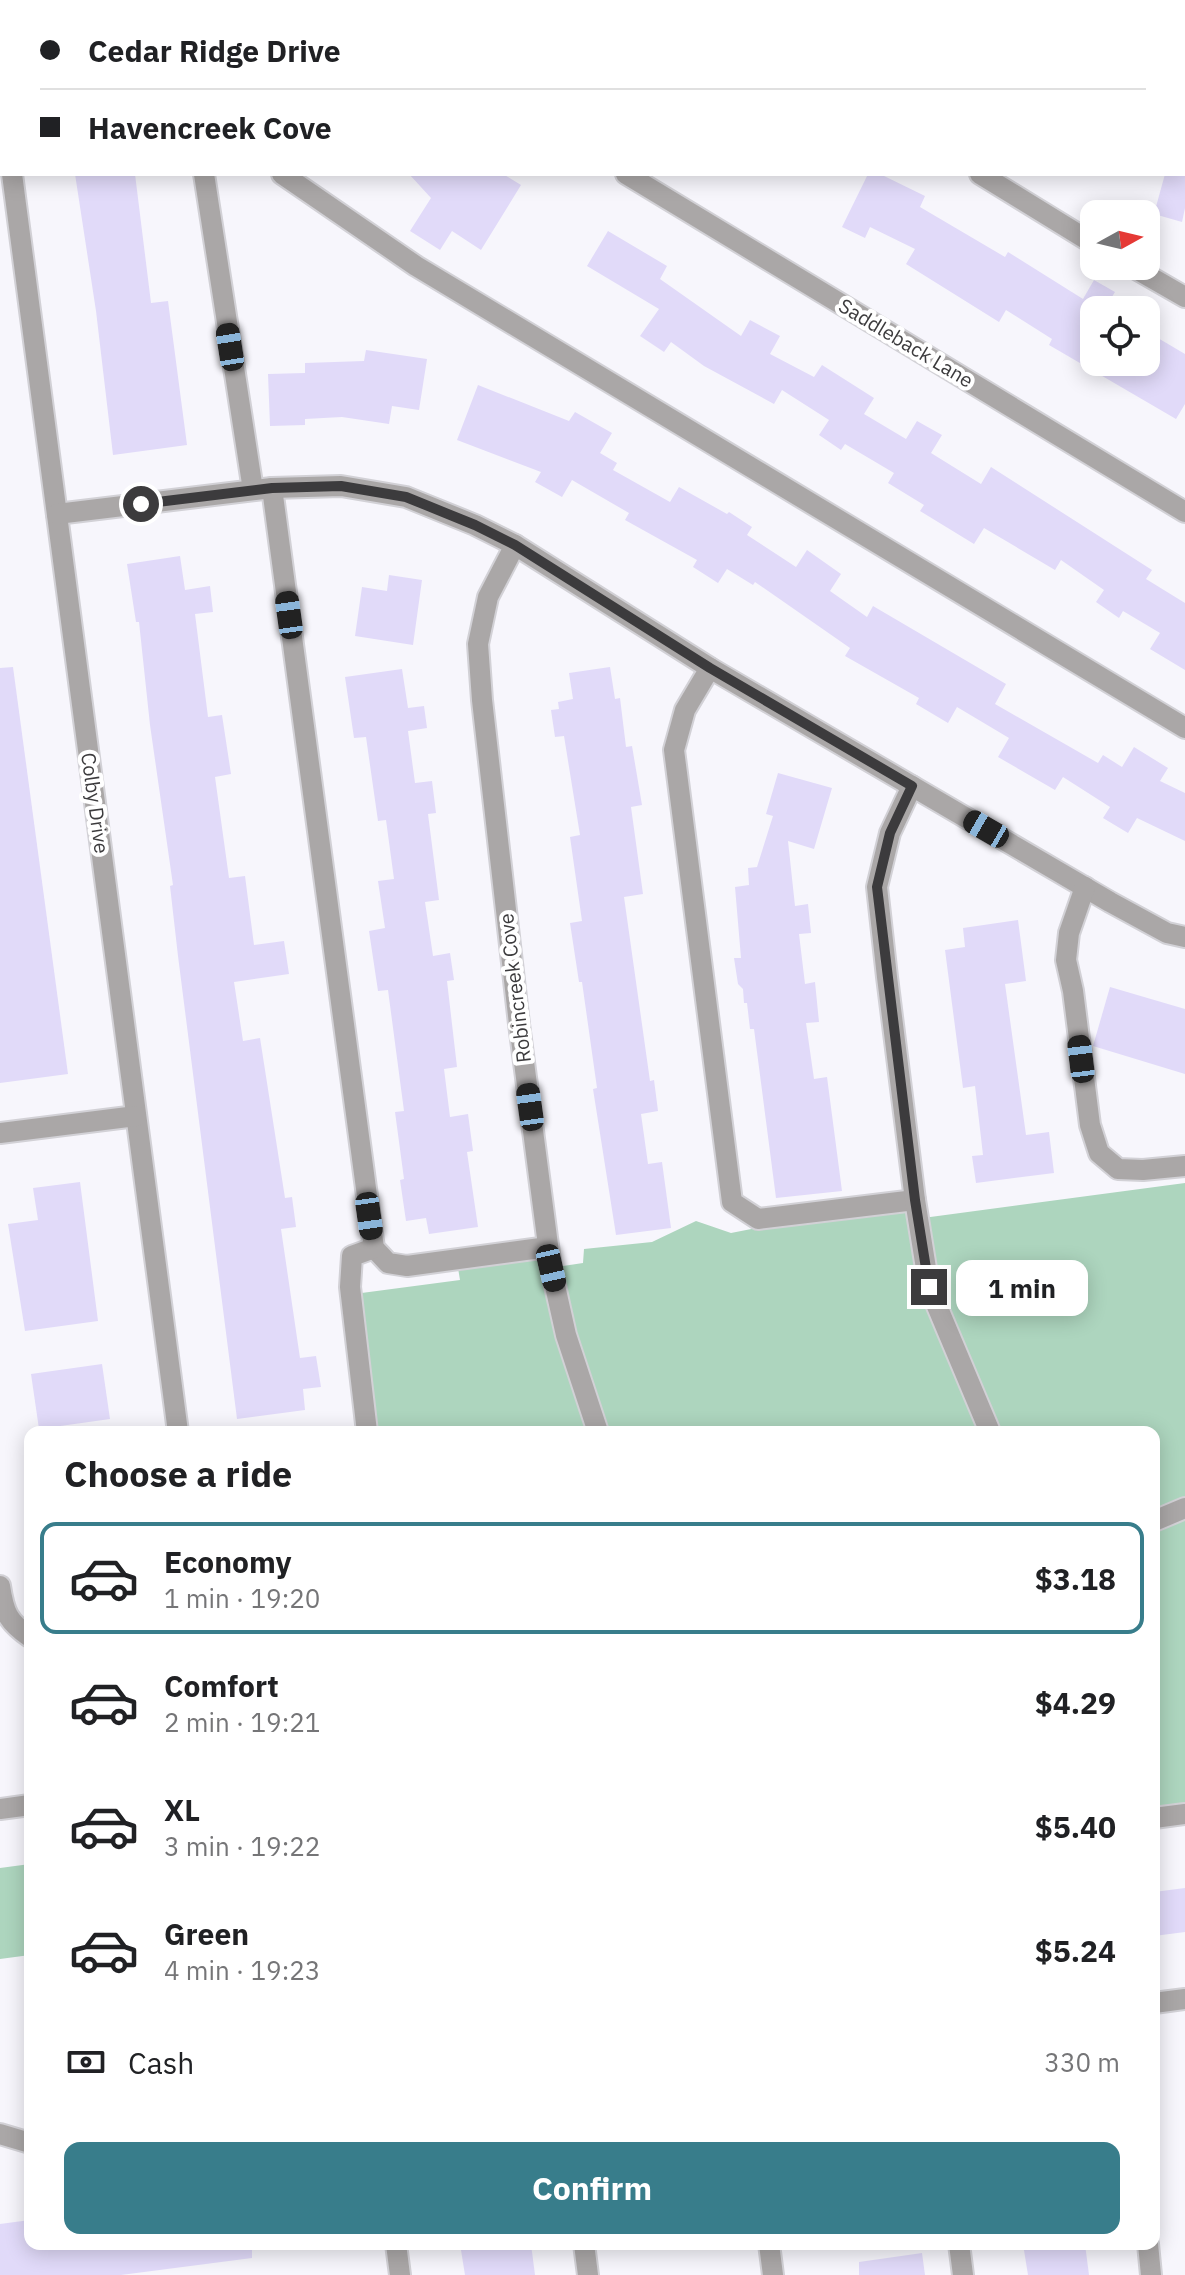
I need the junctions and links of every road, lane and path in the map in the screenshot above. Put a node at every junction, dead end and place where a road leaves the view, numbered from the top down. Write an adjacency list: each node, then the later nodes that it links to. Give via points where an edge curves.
1 (12, 176): 11 (street, Colby Drive)
2 (204, 176): 9 (street)
3 (285, 176): 14 (street, via 416,266)
4 (629, 176): 10 (street, Saddleback Lane)
5 (983, 176): 6 (street)
6 (1080, 235)
7 (1155, 280): 8 (street)
8 (1185, 297)
9 (263, 489): 11 (street); 12 (street, via 341,486 406,497); 23 (street)
10 (1185, 512)
11 (57, 514): 18 (street, Colby Drive)
12 (515, 545): 13 (street); 22 (street, Robincreek Cove, via 488,597 478,644)
13 (710, 668): 15 (street); 21 (street, via 685,710 674,750 732,1202 758,1219)
14 (1185, 728)
15 (912, 786): 16 (street); 21 (street, via 890,833 877,887)
16 (1085, 887): 17 (street, via 1167,933); 20 (street, via 1065,946 1090,1125 1099,1153 1118,1169)
17 (1185, 937)
18 (136, 1116): 19 (street); 24 (street, Colby Drive)
19 (0, 1133)
20 (1185, 1166)
21 (915, 1200): 27 (street, via 929,1287)
22 (548, 1247): 23 (street, via 407,1266 388,1263); 26 (street, Robincreek Cove, via 566,1335)
23 (374, 1248): 25 (street, via 352,1256 350,1287)
24 (177, 1426)
25 (366, 1426)
26 (596, 1426)
27 (987, 1426)
28 (1185, 1508): 29 (street)
29 (1160, 1518)
30 (0, 1586): 31 (street, via 3,1608)
31 (24, 1633)
32 (24, 1806): 33 (street)
33 (0, 1809)
34 (1185, 1814): 35 (street)
35 (1160, 1817)
36 (1185, 1999): 37 (street)
37 (1160, 2002)
38 (0, 2134): 39 (street)
39 (24, 2141)
40 (397, 2250): 45 (street)
41 (585, 2250): 46 (street)
42 (770, 2250): 47 (street)
43 (960, 2250): 48 (street)
44 (1149, 2250): 49 (street)
45 (400, 2275)
46 (588, 2275)
47 (773, 2275)
48 (963, 2275)
49 (1151, 2275)

